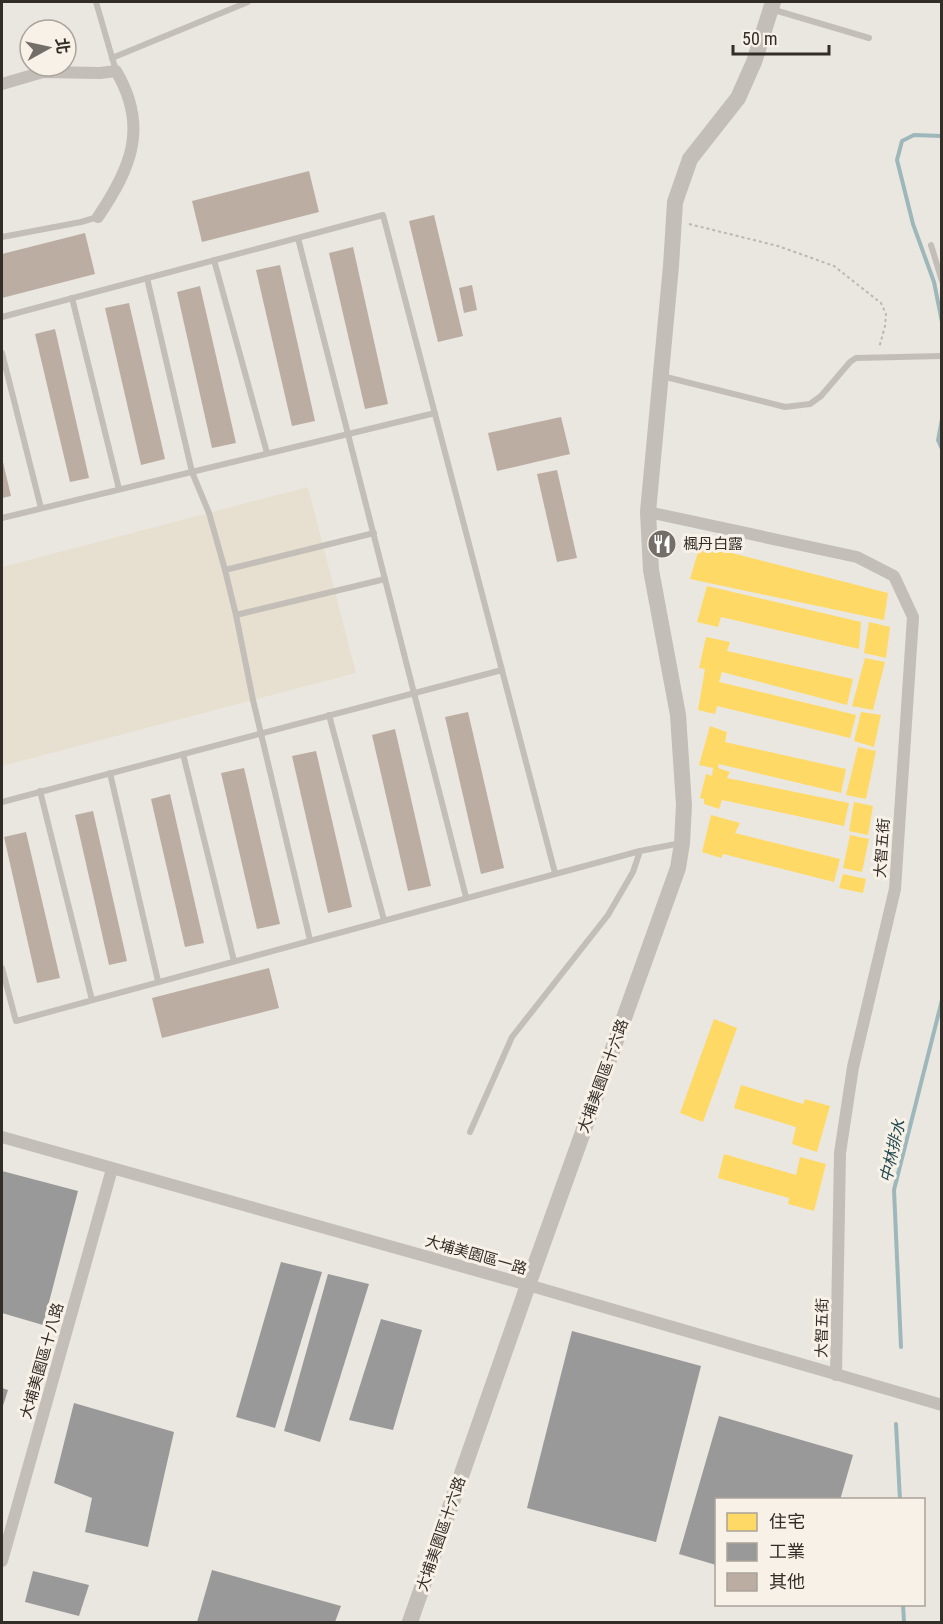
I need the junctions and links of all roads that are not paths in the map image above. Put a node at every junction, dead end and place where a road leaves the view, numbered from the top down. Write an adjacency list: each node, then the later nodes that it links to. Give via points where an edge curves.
1 (96, 2): 5 (lane)
2 (248, 2): 5 (lane)
3 (772, 5): 4 (lane); 19 (street, 大埔美園區十六路, via 738,98 690,159 675,202)
4 (869, 38)
5 (112, 58): 6 (lane)
6 (116, 71): 7 (street, via 43,72); 8 (street, via 124,84 134,136 129,163)
7 (2, 84)
8 (98, 217): 9 (lane)
9 (2, 237)
10 (298, 238): 12 (lane); 20 (lane, via 383,215); 21 (lane)
11 (931, 245): 14 (lane)
12 (214, 260): 13 (lane); 22 (lane)
13 (147, 278): 15 (lane); 23 (lane)
14 (942, 281)
15 (72, 298): 16 (lane); 24 (lane)
16 (2, 317)
17 (2, 352): 25 (lane)
18 (942, 356): 19 (lane, via 856,358 810,404 785,407)
19 (661, 376): 26 (street, 大埔美園區十六路)
20 (435, 413): 21 (lane); 32 (lane)
21 (348, 434): 22 (lane); 28 (lane)
22 (267, 453): 23 (lane)
23 (192, 472): 24 (lane); 29 (lane, via 209,513)
24 (119, 489): 25 (lane)
25 (40, 508): 27 (lane)
26 (648, 512): 40 (street, 大埔美園區十六路, via 651,570 678,715 684,805); 54 (street, 大智五街, via 857,557 894,576 913,617 895,889 853,1066 840,1153)
27 (2, 518)
28 (374, 533): 29 (lane); 30 (lane)
29 (225, 570): 31 (lane)
30 (385, 579): 31 (lane); 33 (lane)
31 (236, 615): 35 (lane)
32 (502, 670): 33 (lane); 42 (lane)
33 (414, 693): 34 (lane); 43 (lane)
34 (329, 715): 35 (lane); 44 (lane)
35 (261, 733): 36 (lane); 45 (lane)
36 (183, 754): 37 (lane); 46 (lane)
37 (110, 773): 38 (lane); 48 (lane)
38 (40, 791): 39 (lane); 49 (lane)
39 (2, 802)
40 (682, 843): 41 (lane); 53 (street, 大埔美園區十六路, via 678,868)
41 (640, 851): 42 (lane); 50 (lane, via 633,872 608,915 512,1037)
42 (555, 873): 43 (lane)
43 (466, 897): 44 (lane)
44 (384, 920): 45 (lane)
45 (310, 940): 46 (lane)
46 (234, 961): 48 (lane)
47 (2, 968): 49 (lane, via 15,1021)
48 (158, 981): 49 (lane)
49 (92, 999)
50 (470, 1132)
51 (2, 1137): 52 (street, 大埔美園區一路)
52 (112, 1169): 53 (street, 大埔美園區一路); 56 (street, 大埔美園區十八路)
53 (528, 1285): 54 (street, 大埔美園區一路); 57 (street, 大埔美園區十六路)
54 (836, 1375): 55 (street, 大埔美園區一路)
55 (942, 1405)
56 (2, 1561)
57 (410, 1623)

